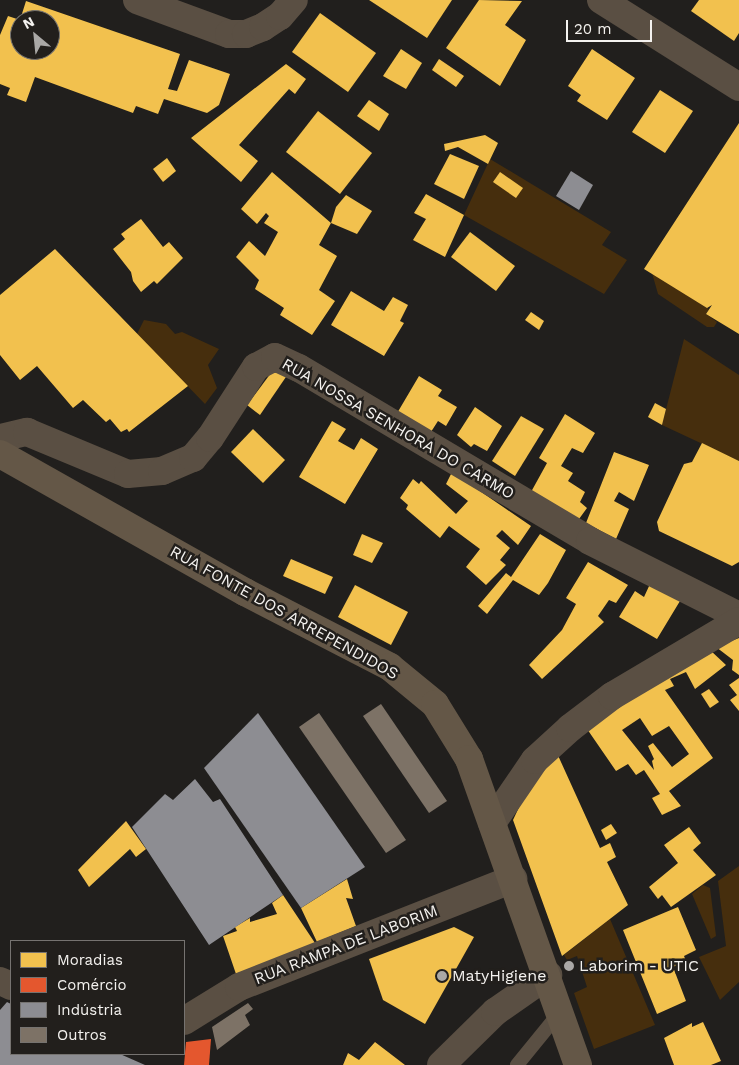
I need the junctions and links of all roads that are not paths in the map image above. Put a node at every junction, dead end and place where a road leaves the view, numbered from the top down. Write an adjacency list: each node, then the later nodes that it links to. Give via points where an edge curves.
1 (137, 0): 2 (street, via 230,34 246,34 263,27 280,16)
2 (294, 0)
3 (601, 0): 4 (street)
4 (739, 87)
5 (0, 438): 7 (street, RUA NOSSA SENHORA DO CARMO, via 27,432 128,474 162,471 193,458 210,438 256,367 275,357 299,368 590,541)
6 (0, 454): 9 (main road, RUA FONTE DOS ARREPENDIDOS, via 237,587 390,667 435,704 469,759)
7 (739, 616)
8 (739, 621): 9 (street, via 612,696 570,728 535,760)
9 (492, 823): 10 (main road, RUA FONTE DOS ARREPENDIDOS)
10 (513, 879): 11 (main road, RUA FONTE DOS ARREPENDIDOS); 13 (street, RUA RAMPA DE LABORIM, via 239,987)
11 (548, 975): 12 (main road, RUA FONTE DOS ARREPENDIDOS); 14 (street, via 495,1012)
12 (560, 1011): 15 (lane); 16 (main road, RUA FONTE DOS ARREPENDIDOS)
13 (185, 1020)
14 (441, 1065)
15 (517, 1065)
16 (578, 1065)

